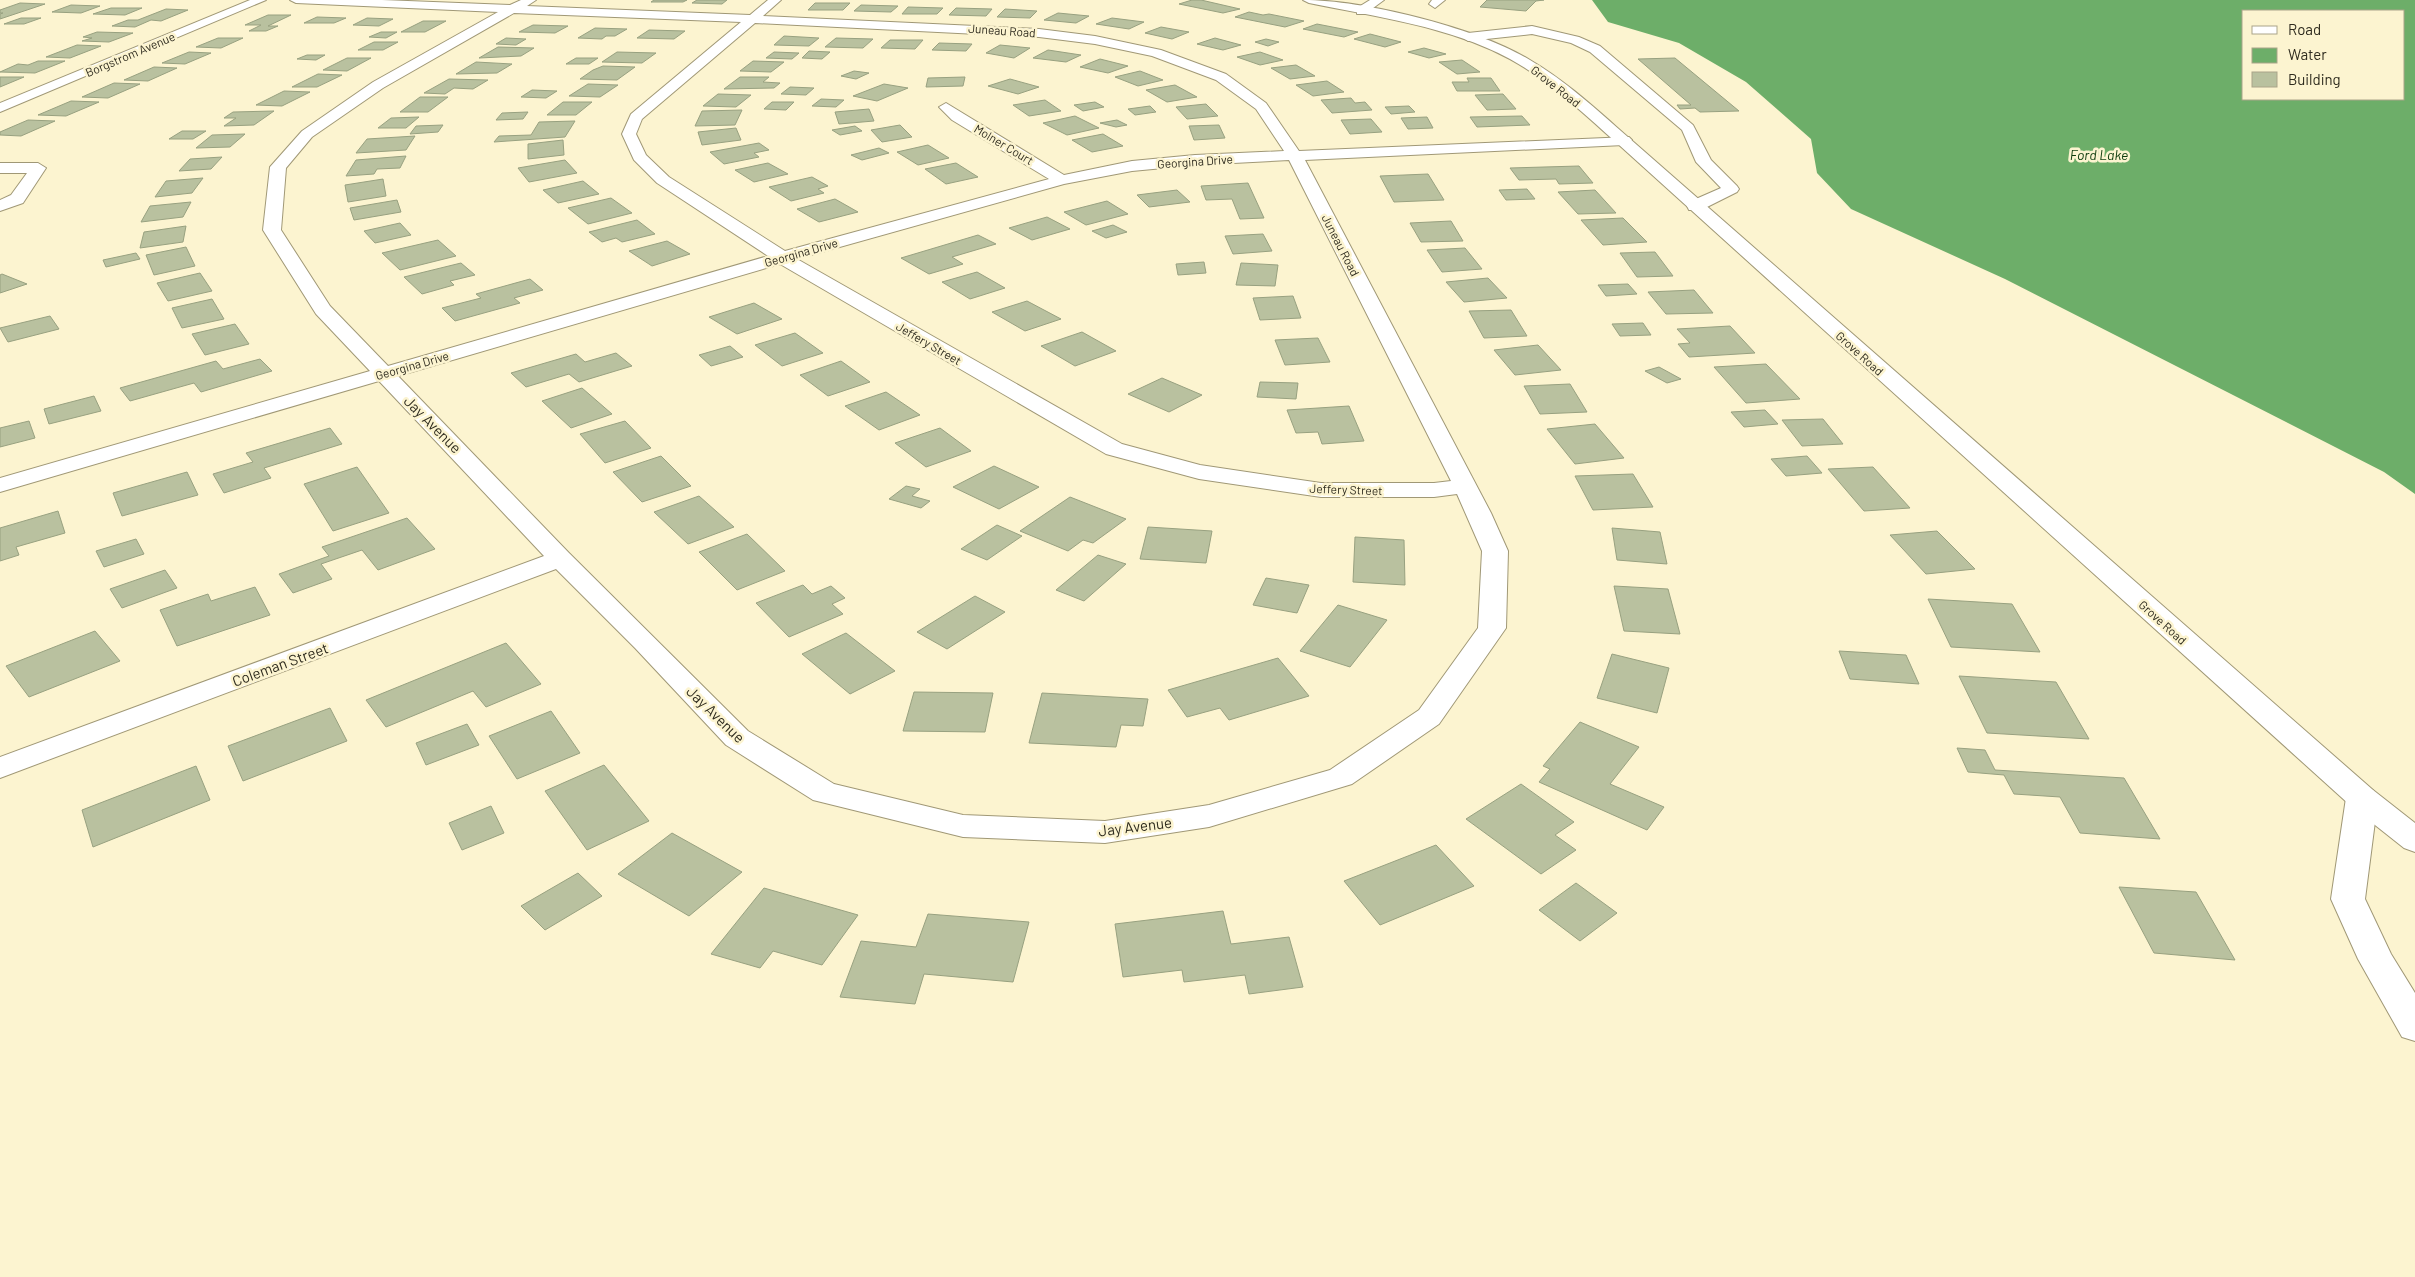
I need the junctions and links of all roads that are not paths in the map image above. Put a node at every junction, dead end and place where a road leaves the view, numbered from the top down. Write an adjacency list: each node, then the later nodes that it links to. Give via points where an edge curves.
1 (260, 0): 11 (street, Borgstrom Avenue)
2 (296, 0): 6 (street, Juneau Road)
3 (775, 0): 8 (street, Jeffery Street)
4 (1309, 0): 7 (street, Grove Road, via 1346,7)
5 (1378, 0): 7 (street)
6 (521, 5): 8 (street, Juneau Road); 19 (street, Jay Avenue, via 378,85 307,134 278,167 272,230 323,310)
7 (1360, 5): 9 (street, Grove Road)
8 (750, 19): 13 (street, Juneau Road, via 1039,33 1095,40 1156,53 1221,77 1241,90 1260,106); 18 (street, Jeffery Street, via 636,117 629,134 639,157 663,180)
9 (1468, 37): 12 (street, Grove Road, via 1536,68); 17 (street, via 1532,30 1575,40 1595,49 1688,128 1704,162 1731,189)
10 (946, 107): 15 (street, Molner Court, via 957,117)
11 (0, 108)
12 (1624, 140): 13 (street, Georgina Drive); 17 (street, Grove Road)
13 (1295, 156): 15 (street, Georgina Drive, via 1132,166); 21 (street, Juneau Road)
14 (0, 168): 16 (street, via 38,168 17,199)
15 (1062, 180): 18 (street, Georgina Drive)
16 (0, 206)
17 (1695, 206): 24 (street, Grove Road)
18 (785, 257): 19 (street, Georgina Drive); 21 (street, Jeffery Street, via 803,271 1114,449 1199,472 1321,490 1434,490)
19 (383, 374): 20 (street, Georgina Drive); 22 (street, Jay Avenue)
20 (0, 485)
21 (1465, 486): 22 (street, Jay Avenue, via 1495,550 1492,628 1429,717 1341,777 1209,816 1105,832 963,826 824,792 737,738)
22 (560, 558): 23 (street, Coleman Street, via 509,580)
23 (0, 768)
24 (2362, 798): 25 (street, Grove Road); 26 (street, via 2348,899 2376,959)
25 (2415, 840)
26 (2415, 1026)

